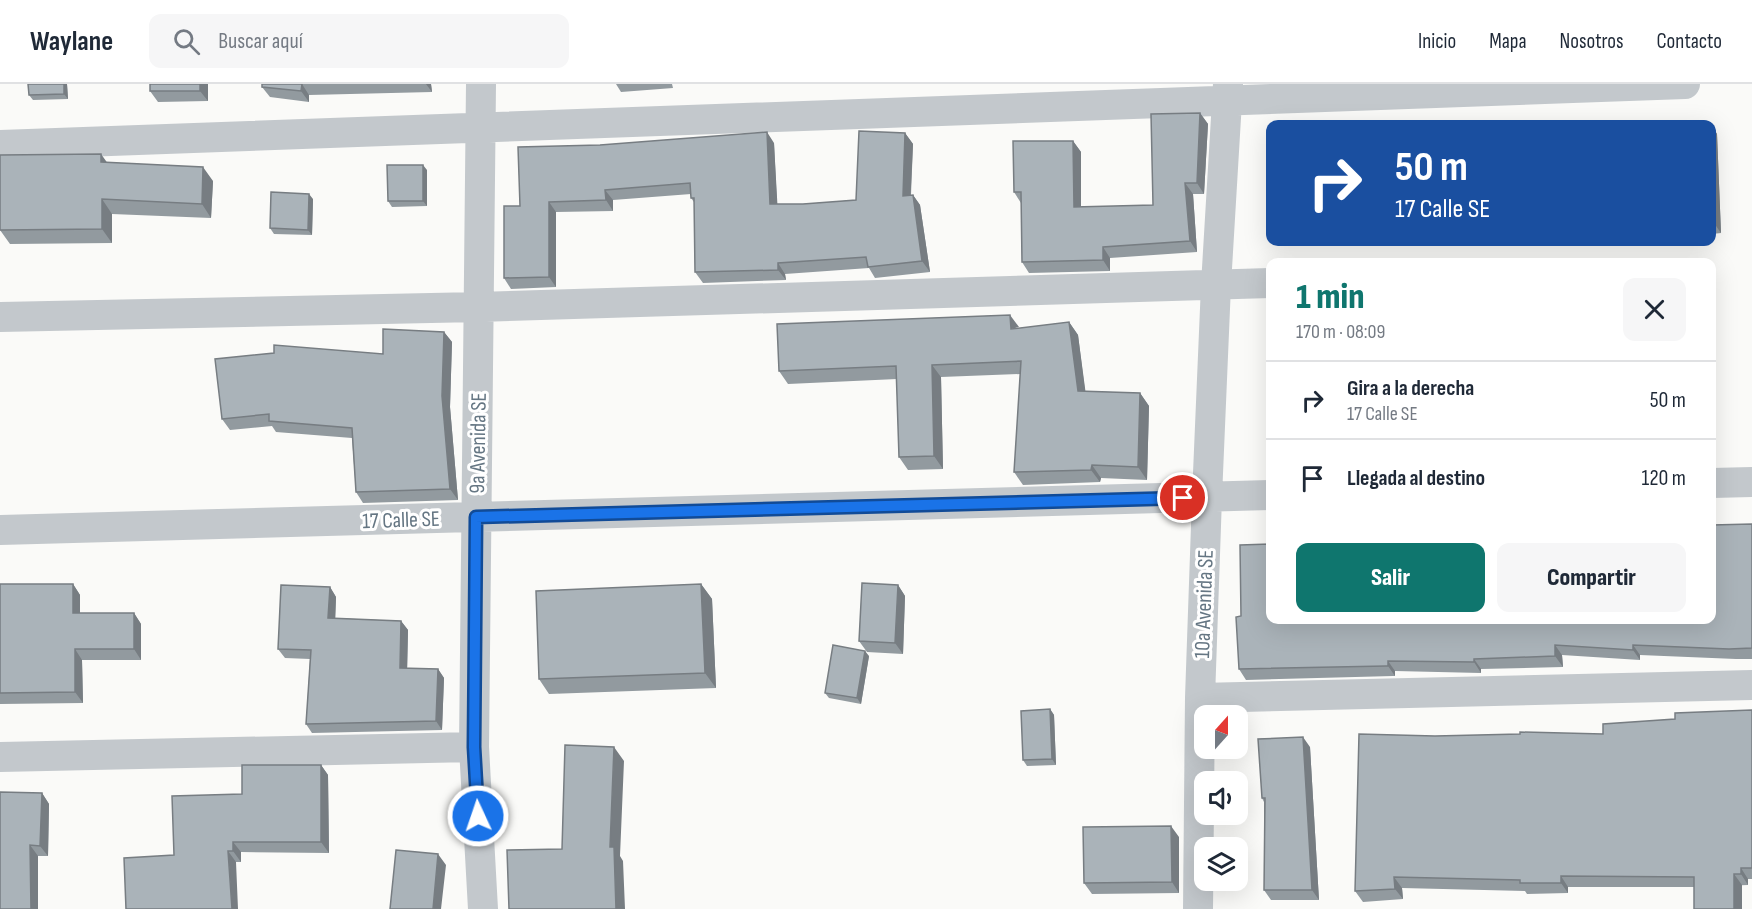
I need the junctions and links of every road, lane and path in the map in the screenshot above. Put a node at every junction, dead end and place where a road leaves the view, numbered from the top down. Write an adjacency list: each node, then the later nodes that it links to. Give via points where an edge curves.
1 (481, 84): 4 (street, 9a Avenida SE)
2 (1685, 84): 3 (street)
3 (1228, 92): 4 (street); 7 (street, 10a Avenida SE)
4 (480, 128): 5 (street); 8 (street, 9a Avenida SE)
5 (0, 145)
6 (1266, 283): 7 (street)
7 (1216, 285): 8 (street); 13 (street, 10a Avenida SE)
8 (478, 307): 9 (street); 14 (street, 9a Avenida SE)
9 (0, 317)
10 (1752, 482): 11 (street)
11 (1716, 483)
12 (1266, 495): 13 (street, 17 Calle SE)
13 (1207, 497): 14 (street, 17 Calle SE); 17 (street, 10a Avenida SE)
14 (476, 517): 15 (street, 17 Calle SE); 18 (street, 9a Avenida SE)
15 (0, 530)
16 (1752, 686): 17 (street)
17 (1200, 698): 21 (street, 10a Avenida SE)
18 (474, 747): 19 (street); 20 (street, 9a Avenida SE)
19 (0, 758)
20 (483, 909)
21 (1198, 909)

